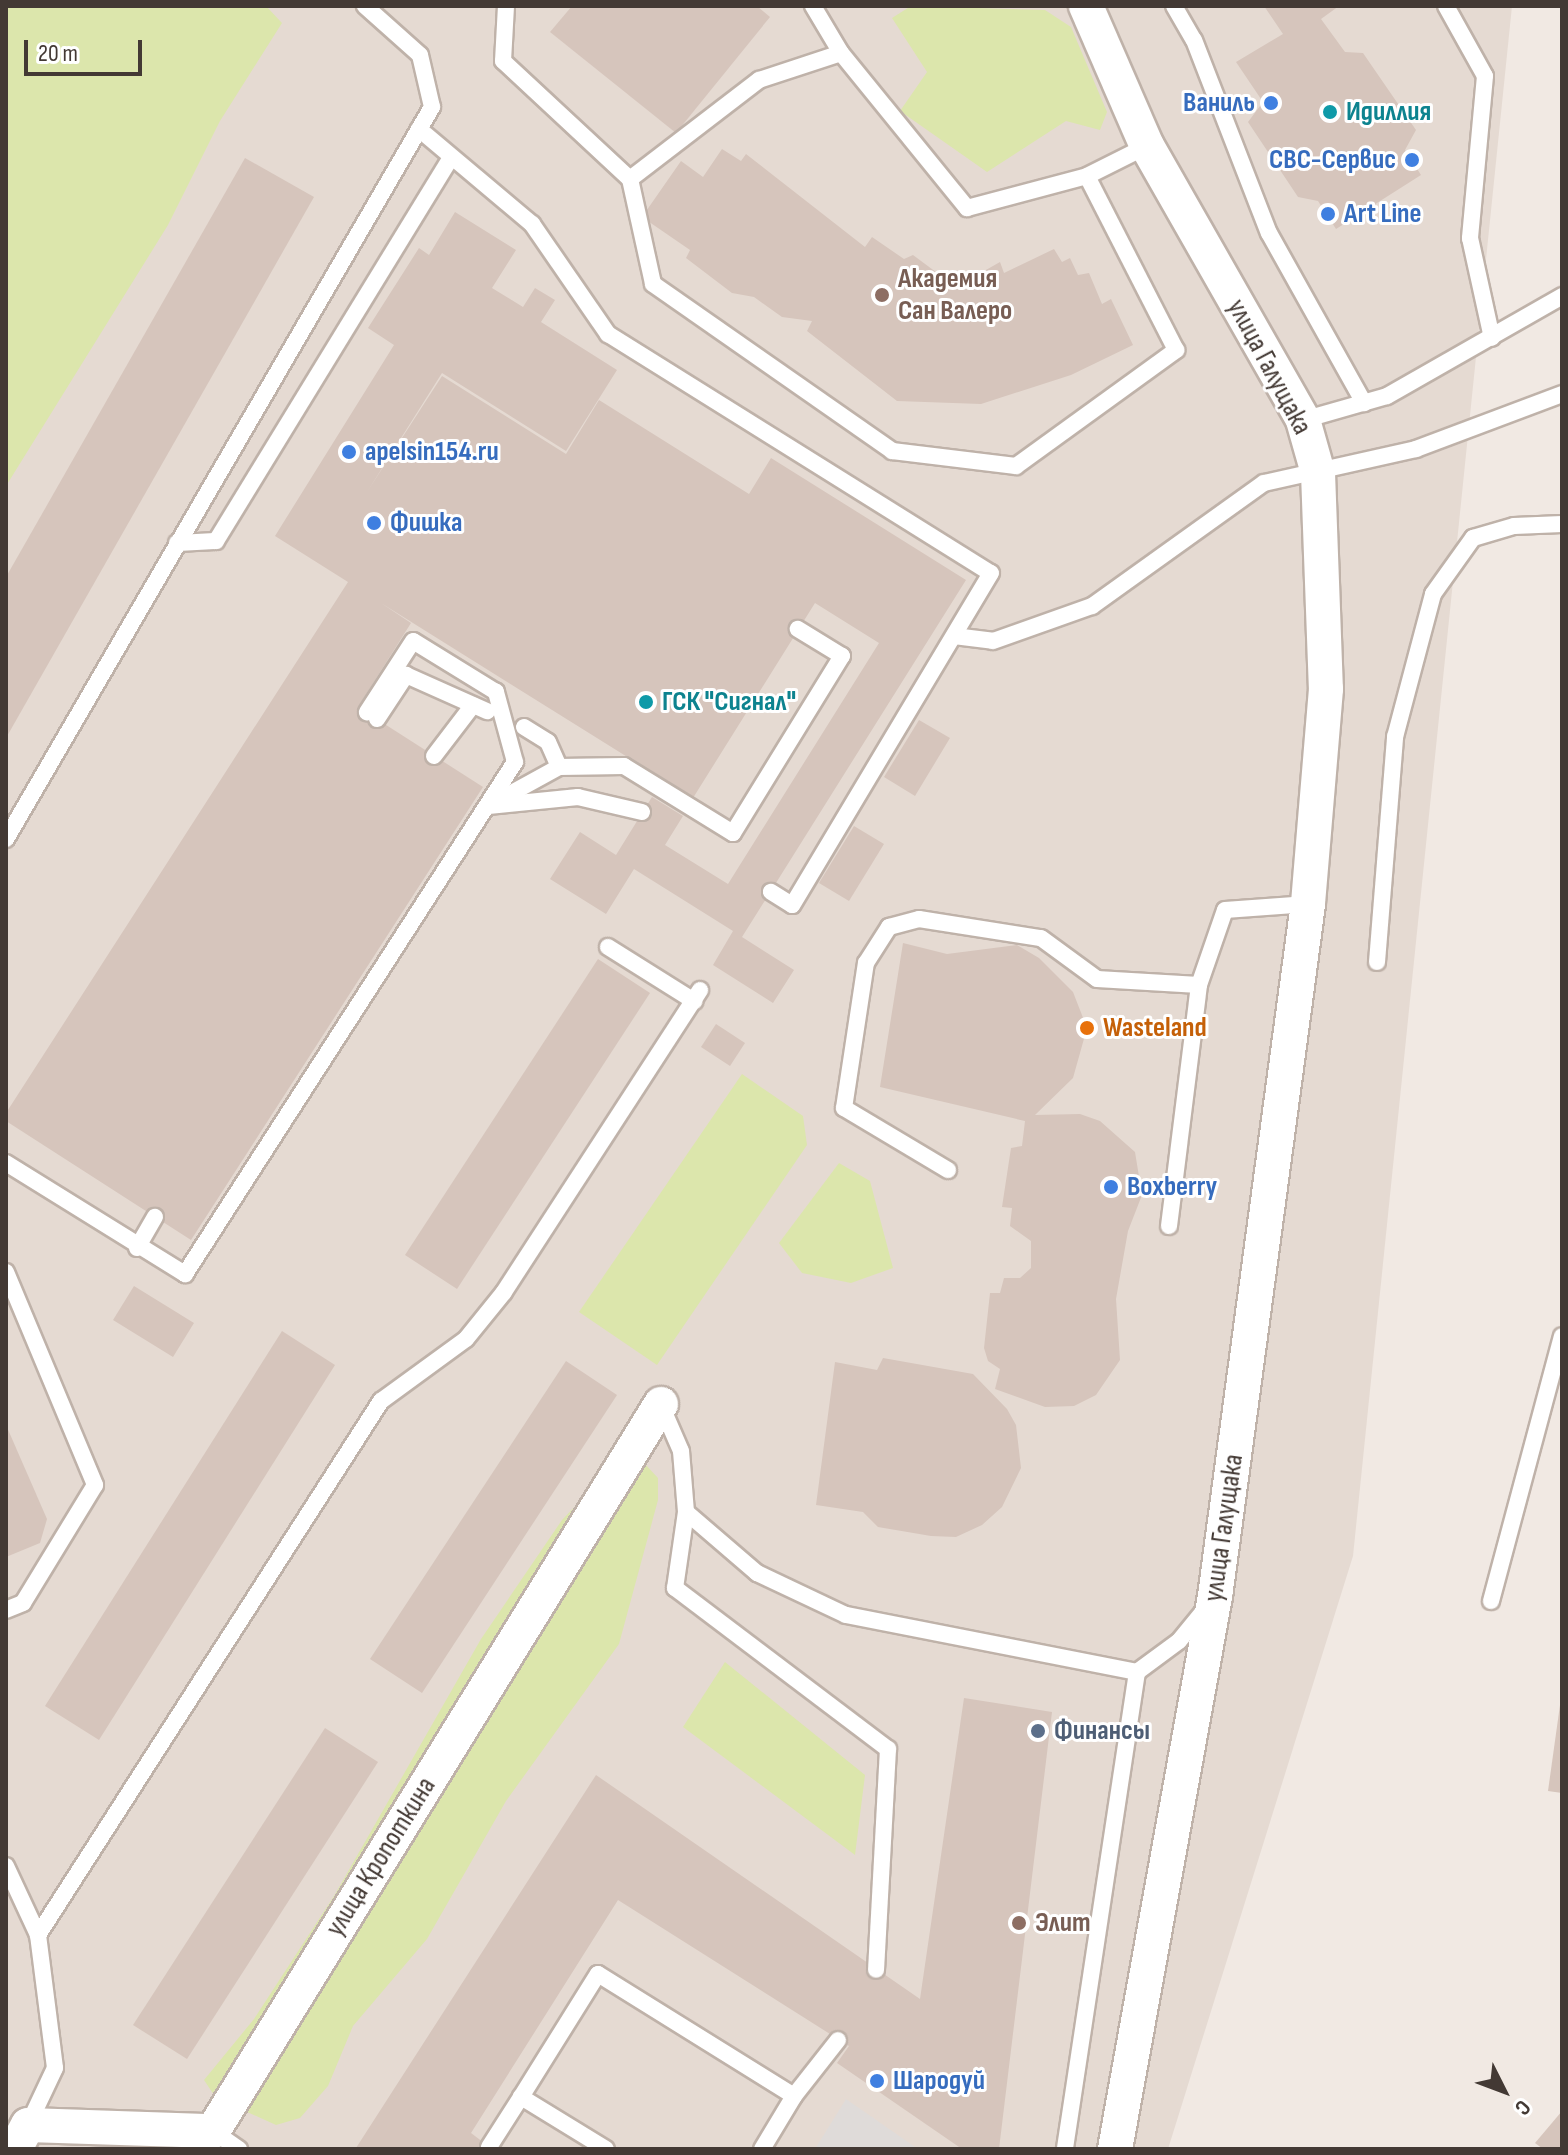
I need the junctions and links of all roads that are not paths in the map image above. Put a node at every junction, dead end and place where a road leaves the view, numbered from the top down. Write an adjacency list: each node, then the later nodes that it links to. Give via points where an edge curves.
1 (365, 6): 8 (lane, via 420,55 432,107)
2 (506, 6): 12 (lane, via 503,61)
3 (813, 6): 7 (lane)
4 (1086, 6): 9 (street, улица Галущака)
5 (1174, 6): 16 (lane, via 1194,40 1269,233)
6 (1446, 6): 14 (lane, via 1485,76 1470,238)
7 (841, 53): 11 (lane, via 967,208); 12 (lane, via 759,80)
8 (419, 129): 10 (lane); 20 (lane)
9 (1147, 146): 11 (lane); 17 (street, улица Галущака)
10 (451, 157): 20 (lane, via 216,541); 22 (lane, via 532,224 608,334 991,573)
11 (1087, 176): 12 (lane, via 1176,350 1016,466 892,451 653,284)
12 (630, 179)
13 (1562, 296): 14 (lane)
14 (1492, 338): 16 (lane)
15 (1562, 394): 18 (lane, via 1416,449)
16 (1364, 403): 17 (lane)
17 (1303, 420): 18 (street, улица Галущака)
18 (1318, 473): 22 (lane, via 1264,483 1092,606 993,641); 30 (street, улица Галущака, via 1326,689)
19 (1562, 524): 32 (lane, via 1514,526 1473,538 1433,594 1395,737)
20 (177, 543): 28 (lane)
21 (798, 629): 25 (lane, via 842,656 733,833 624,766)
22 (954, 636): 29 (lane, via 792,905)
23 (524, 727): 25 (lane, via 548,742)
24 (434, 756): 26 (lane, via 480,708 406,675 372,715 413,641 496,692 515,762)
25 (559, 767): 26 (lane)
26 (488, 806): 27 (lane, via 578,797); 38 (lane, via 185,1274)
27 (642, 812)
28 (6, 839)
29 (771, 892)
30 (1308, 904): 33 (lane, via 1225,910); 43 (street, улица Галущака)
31 (608, 947): 48 (lane, via 697,996 504,1292 466,1339 381,1401)
32 (1377, 962)
33 (1199, 985): 35 (lane, via 1097,979 1041,938 919,919 889,927 866,963 844,1108); 37 (lane)
34 (6, 1163): 38 (lane)
35 (948, 1170)
36 (155, 1217): 38 (lane)
37 (1169, 1226)
38 (137, 1248)
39 (6, 1272): 45 (lane, via 95,1485 23,1603)
40 (1562, 1336): 44 (lane)
41 (661, 1404): 42 (lane, via 681,1451); 54 (street, улица Кропоткина)
42 (686, 1512): 46 (lane, via 757,1573 846,1615); 49 (lane, via 675,1588 888,1749)
43 (1215, 1596): 46 (lane, via 1179,1641); 59 (street, улица Галущака)
44 (1491, 1601)
45 (6, 1610)
46 (1137, 1672): 58 (lane)
47 (6, 1866): 48 (lane)
48 (38, 1935): 53 (lane, via 55,2068)
49 (876, 1970)
50 (838, 2040): 51 (lane)
51 (794, 2096): 52 (lane, via 598,1974); 57 (lane)
52 (521, 2097): 55 (lane); 56 (lane)
53 (22, 2137): 54 (street, улица Кропоткина)
54 (226, 2140)
55 (489, 2147)
56 (606, 2149)
57 (762, 2149)
58 (1065, 2149)
59 (1115, 2149)

